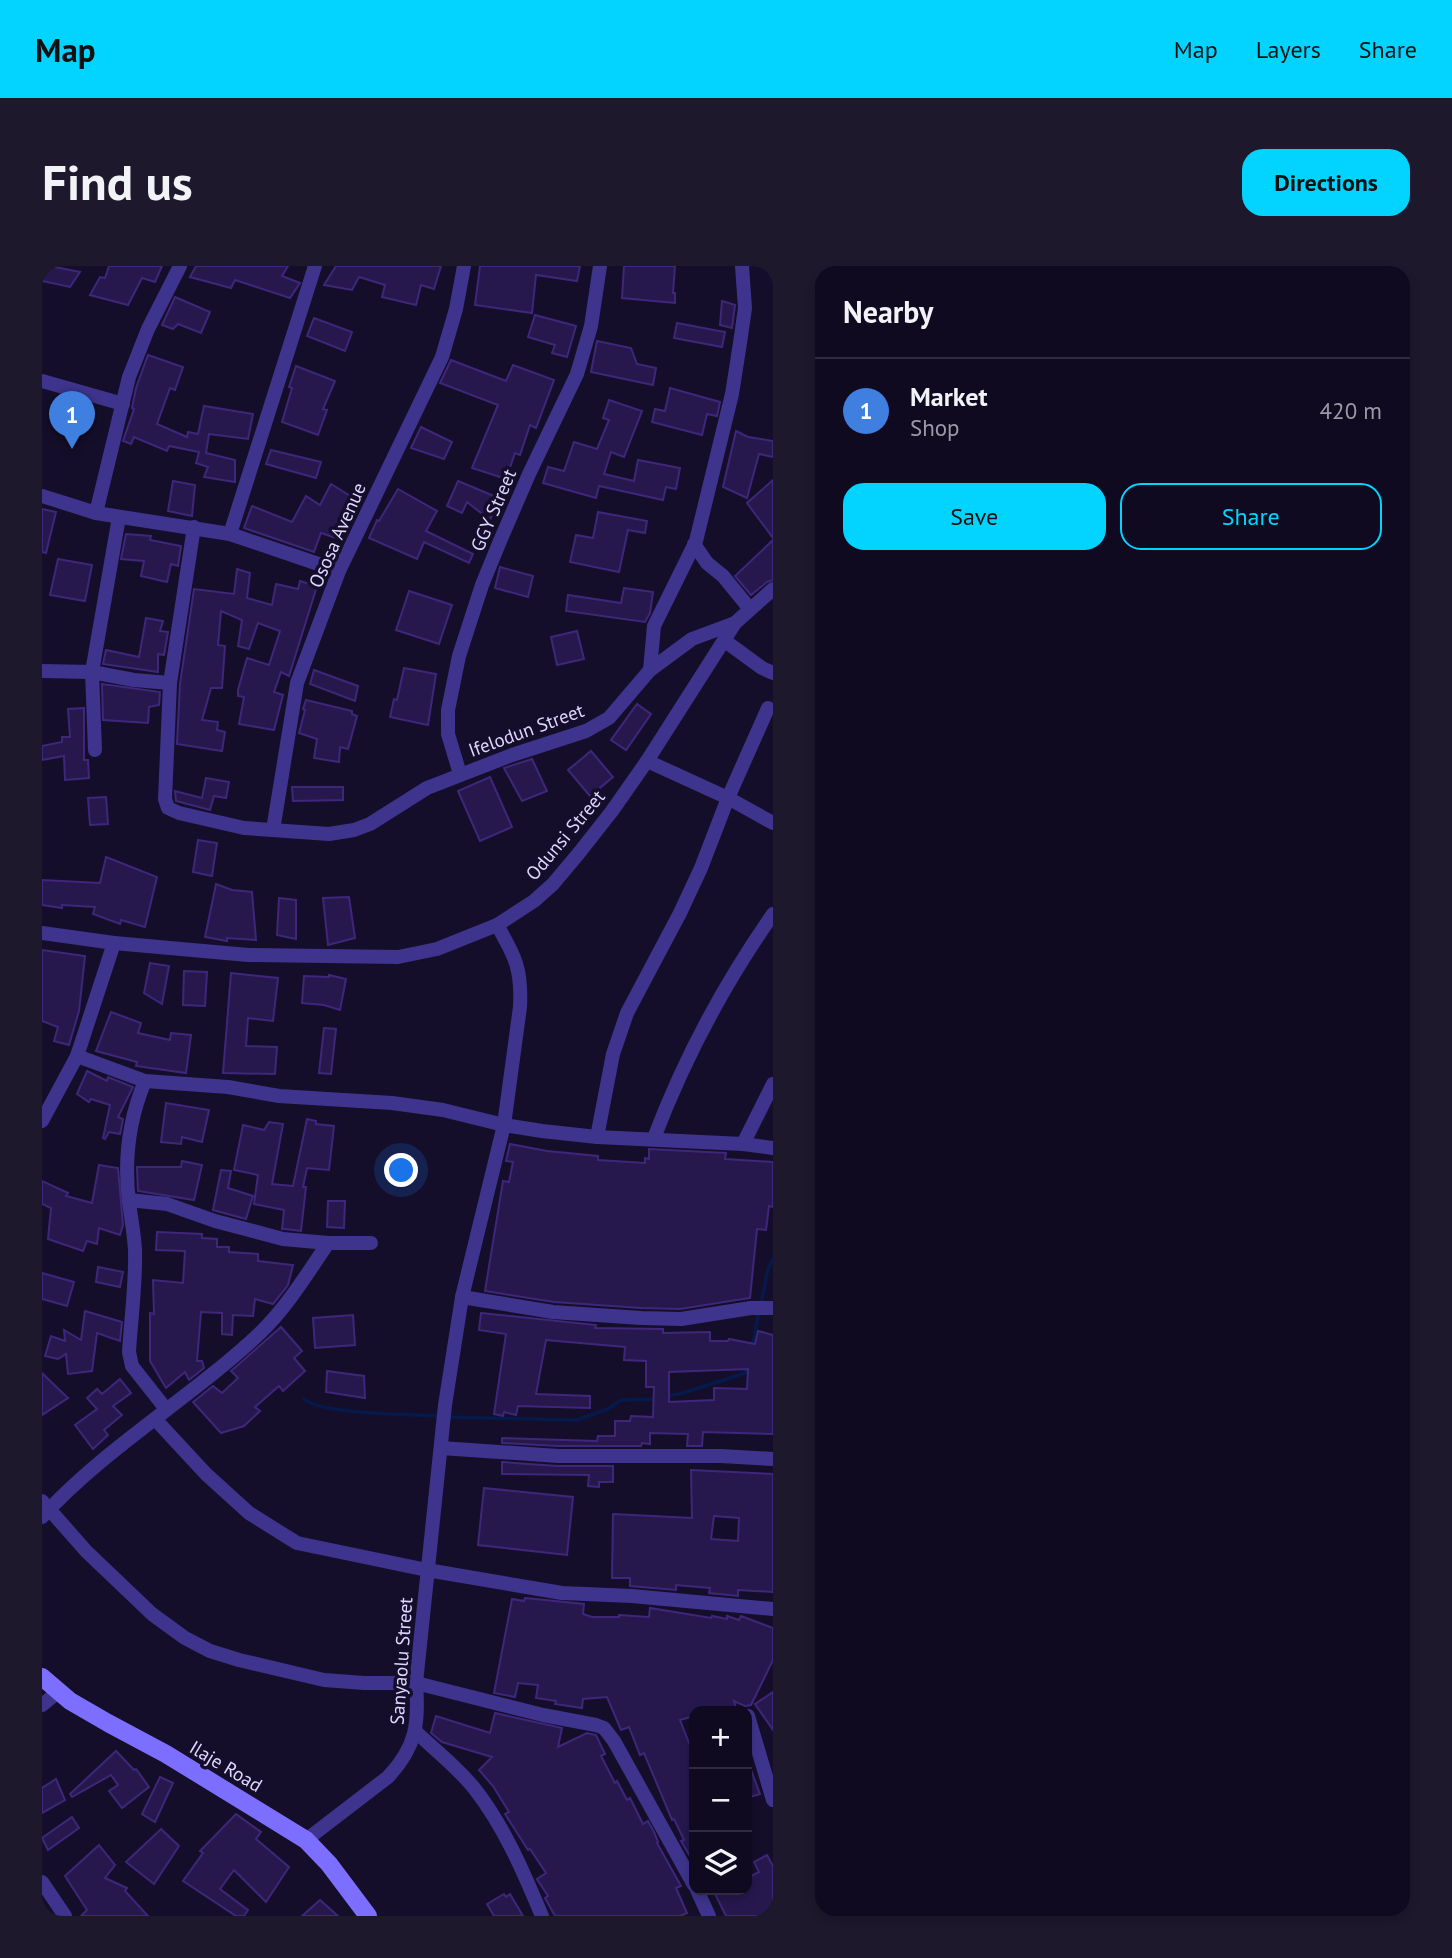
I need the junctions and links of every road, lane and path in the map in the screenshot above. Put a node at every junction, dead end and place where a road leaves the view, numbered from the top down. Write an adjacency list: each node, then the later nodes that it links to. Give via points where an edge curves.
1 (180, 266): 7 (street, via 148,329)
2 (315, 266): 12 (street)
3 (464, 266): 14 (street, Ososa Avenue, via 442,357)
4 (600, 266): 27 (street, GGY Street, via 592,326 578,374 500,541 459,656 448,734)
5 (742, 266): 13 (street, via 745,308 738,355 707,504)
6 (42, 381): 7 (street)
7 (124, 404): 9 (street)
8 (42, 496): 9 (street)
9 (96, 513): 10 (street)
10 (119, 517): 11 (street); 21 (street)
11 (194, 527): 12 (street); 23 (street)
12 (230, 534): 14 (street)
13 (694, 544): 16 (street); 19 (street, via 654,626)
14 (339, 571): 30 (street, Ososa Avenue, via 298,683)
15 (773, 589): 16 (street, Odunsi Street)
16 (750, 609): 17 (street, Odunsi Street)
17 (735, 623): 18 (street, Odunsi Street); 19 (street, Ifelodun Street, via 692,639)
18 (725, 641): 22 (street); 26 (street, Odunsi Street)
19 (650, 670): 27 (street, Ifelodun Street, via 609,718 586,731)
20 (42, 671): 21 (street)
21 (92, 671): 23 (street); 25 (street)
22 (773, 673)
23 (170, 683): 30 (street, Ifelodun Street, via 164,799 168,807 244,828)
24 (768, 708): 28 (street)
25 (95, 750)
26 (647, 761): 28 (street); 32 (street, Odunsi Street, via 553,884)
27 (460, 774): 30 (street, Ifelodun Street, via 354,830 329,834)
28 (728, 798): 29 (street); 40 (street, via 680,913 627,1013 613,1054)
29 (773, 823)
30 (273, 830)
31 (773, 914): 41 (street, via 700,1032)
32 (497, 925): 34 (street, Odunsi Street, via 437,949 398,957 248,955); 39 (street, Sanyaolu Street, via 517,962 521,990)
33 (42, 933): 34 (street, Odunsi Street)
34 (114, 943): 35 (street)
35 (77, 1056): 36 (street); 38 (street)
36 (145, 1081): 39 (street, via 392,1103); 44 (street, via 134,1106 127,1161)
37 (773, 1084): 42 (street)
38 (42, 1121)
39 (504, 1125): 40 (street); 47 (street, Sanyaolu Street)
40 (597, 1137): 41 (street)
41 (654, 1138): 42 (street)
42 (743, 1144): 43 (street)
43 (773, 1148)
44 (129, 1200): 45 (street, via 167,1204 283,1239); 49 (street, via 135,1265 129,1352 132,1366)
45 (328, 1243): 46 (street); 49 (street, via 261,1332)
46 (371, 1243)
47 (462, 1297): 48 (street, via 553,1312 681,1320); 50 (street, Sanyaolu Street)
48 (771, 1308)
49 (160, 1414): 52 (street); 53 (street, via 206,1474 249,1513 297,1543)
50 (442, 1442): 51 (street, via 558,1456); 53 (street, Sanyaolu Street)
51 (773, 1459)
52 (45, 1509): 56 (street, via 152,1614 210,1651 324,1680)
53 (426, 1570): 54 (street, via 562,1593); 56 (street, Sanyaolu Street)
54 (773, 1609)
55 (42, 1677): 57 (street, Ilaje Road)
56 (416, 1683): 60 (street, Sanyaolu Street, via 419,1714); 63 (street, via 604,1728)
57 (59, 1691): 58 (street); 62 (street, Ilaje Road)
58 (42, 1705)
59 (752, 1729): 61 (street)
60 (415, 1731): 62 (street, Sanyaolu Street, via 407,1753 388,1777); 68 (street, via 472,1786 499,1824)
61 (773, 1800)
62 (306, 1840): 67 (street, Ilaje Road)
63 (689, 1877)
64 (42, 1882): 66 (street)
65 (698, 1895): 69 (street)
66 (65, 1916)
67 (368, 1916)
68 (542, 1916)
69 (709, 1916)

